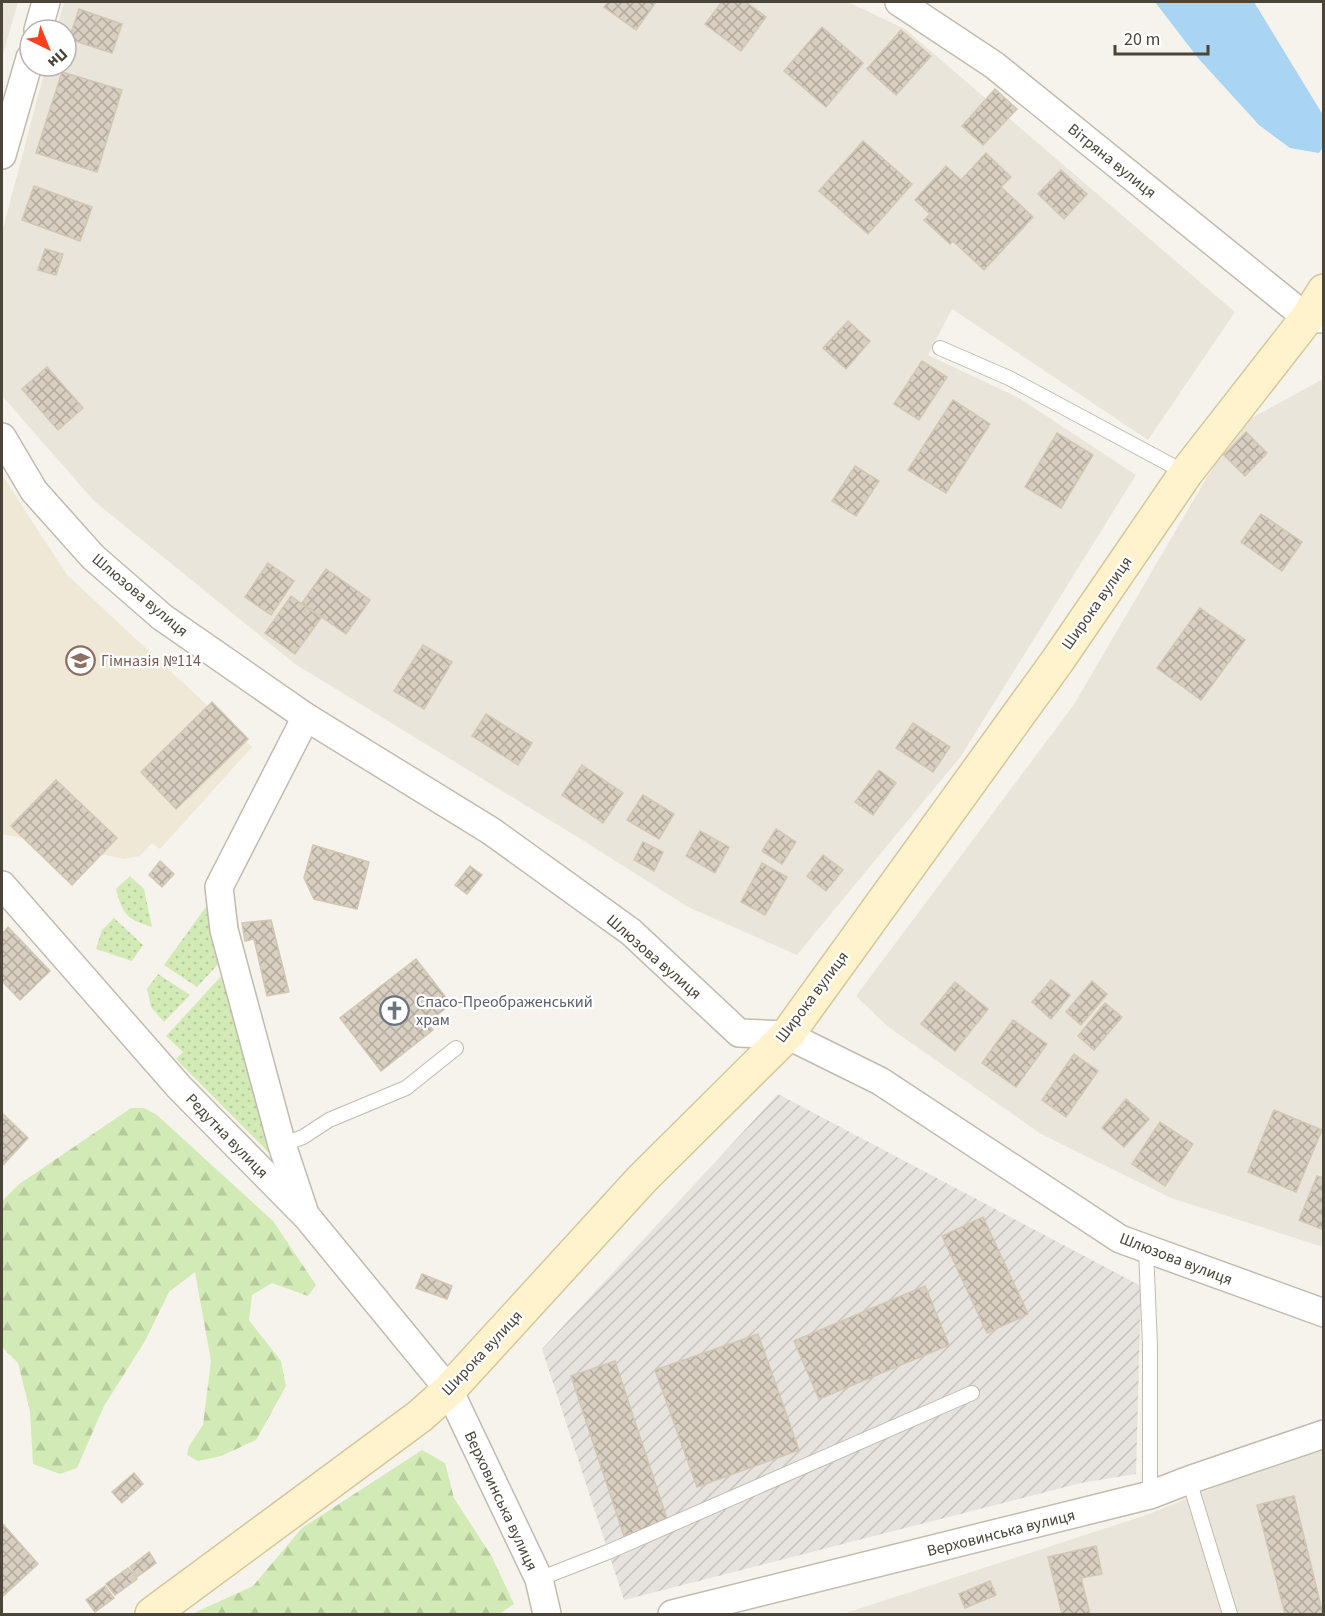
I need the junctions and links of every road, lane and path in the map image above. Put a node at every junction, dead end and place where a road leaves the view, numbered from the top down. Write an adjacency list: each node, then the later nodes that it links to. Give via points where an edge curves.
1 (46, 2): 3 (street)
2 (899, 2): 6 (street, Вітряна вулиця, via 994,65)
3 (41, 18)
4 (24, 78): 5 (street)
5 (2, 155)
6 (1318, 309): 9 (main road, Широка вулиця)
7 (940, 348): 9 (lane, via 1009,378)
8 (2, 437): 10 (street, Шлюзова вулиця, via 34,491 93,557 162,617)
9 (1186, 474): 12 (main road, Широка вулиця, via 1058,660)
10 (306, 717): 12 (street, Шлюзова вулиця, via 491,831 631,932 739,1032); 14 (street, via 219,887 224,930)
11 (2, 885): 15 (street, Редутна вулиця, via 179,1087)
12 (787, 1035): 16 (street, Шлюзова вулиця, via 880,1082 1120,1239); 18 (main road, Широка вулиця, via 642,1179)
13 (456, 1048): 14 (lane, via 406,1088 329,1120)
14 (282, 1145): 15 (street)
15 (307, 1217): 18 (street, Редутна вулиця)
16 (1146, 1249): 17 (street, Шлюзова вулиця); 22 (lane)
17 (1323, 1313)
18 (449, 1390): 23 (street, Верховинська вулиця); 24 (main road, Широка вулиця, via 420,1416)
19 (972, 1394): 23 (lane)
20 (1323, 1434): 21 (street, Верховинська вулиця)
21 (1189, 1480): 22 (street, Верховинська вулиця); 27 (lane)
22 (1150, 1495): 26 (street, Верховинська вулиця)
23 (539, 1579): 25 (street, Верховинська вулиця)
24 (152, 1614)
25 (547, 1614)
26 (672, 1614)
27 (1230, 1614)

